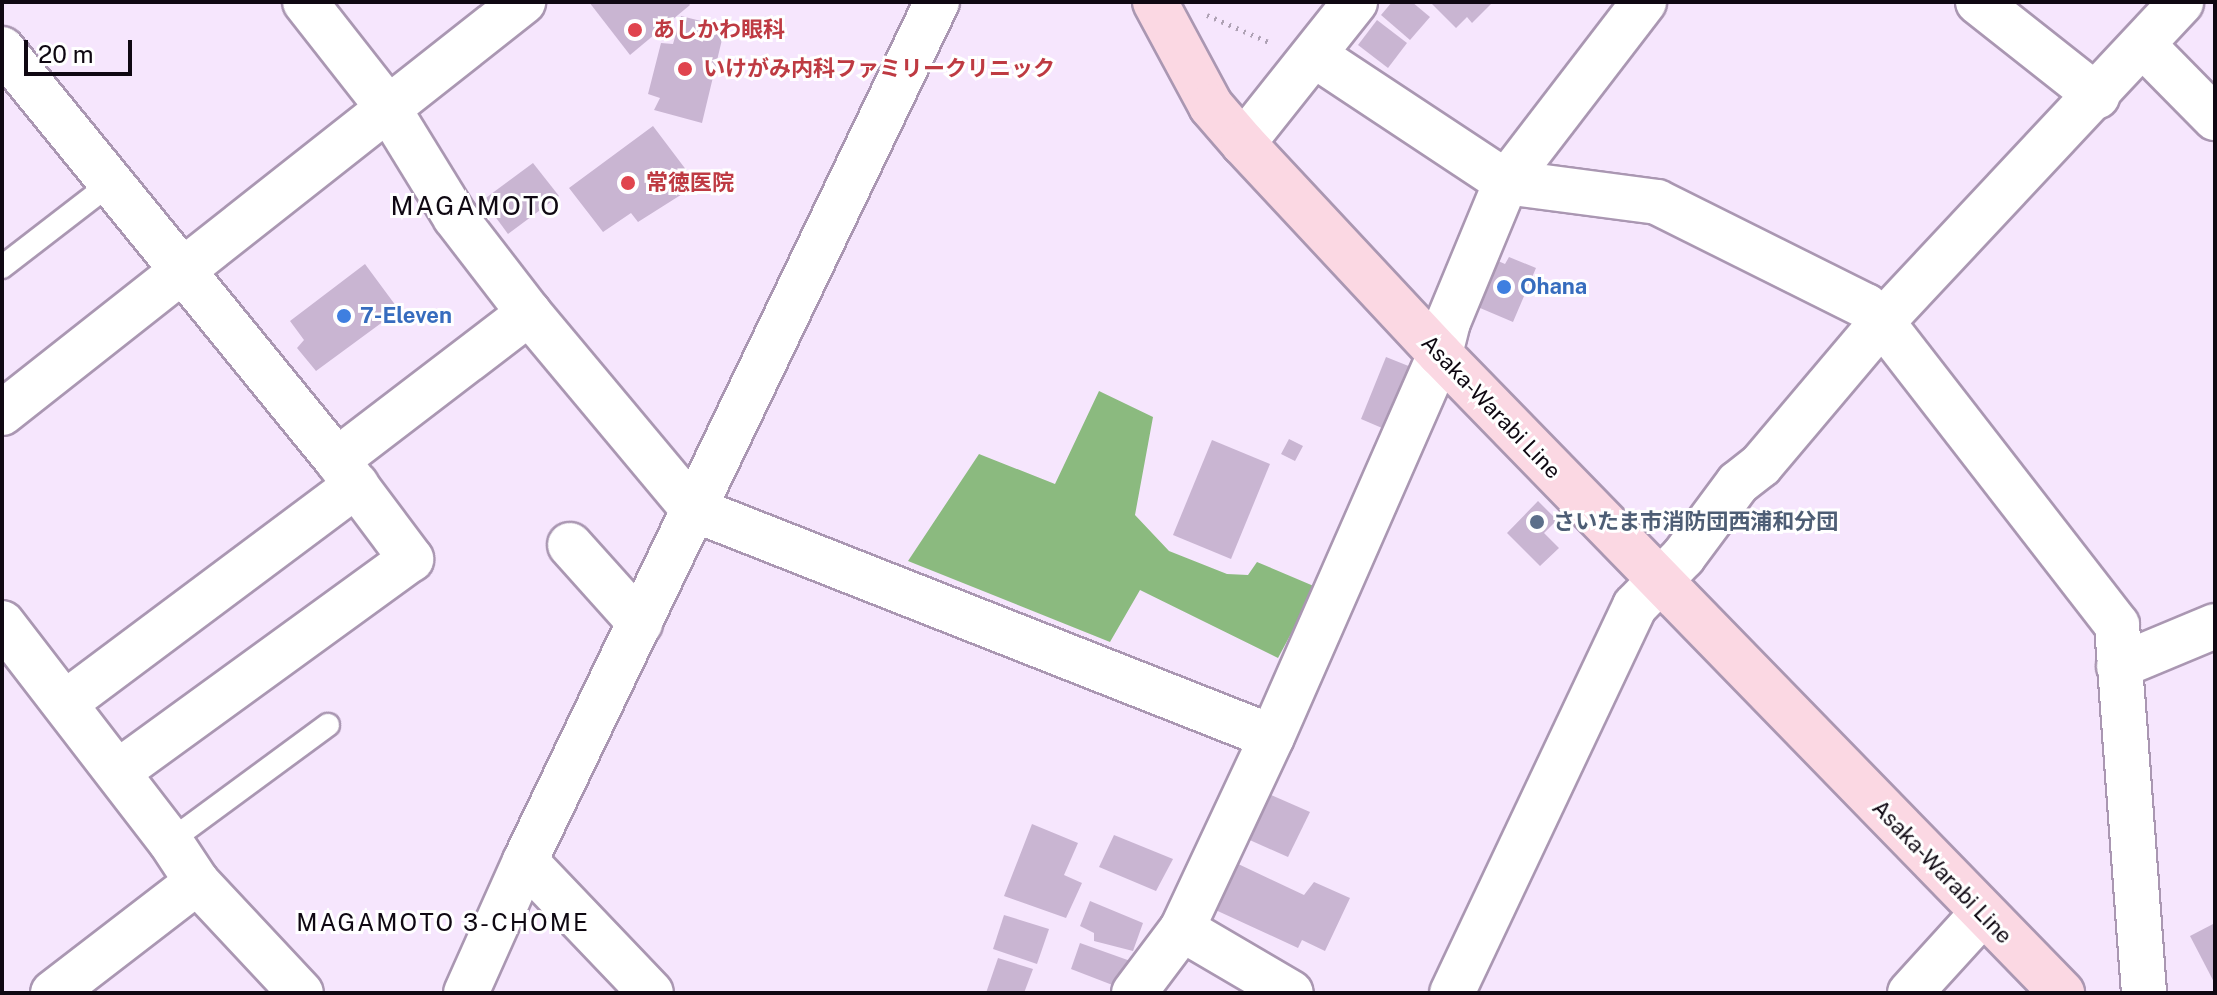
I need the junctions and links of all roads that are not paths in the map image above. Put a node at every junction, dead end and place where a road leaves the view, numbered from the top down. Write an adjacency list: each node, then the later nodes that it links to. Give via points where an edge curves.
1 (305, 2): 13 (street)
2 (523, 2): 13 (street)
3 (937, 2): 25 (street)
4 (1155, 2): 15 (main road, Asaka-Warabi Line, via 1211,106)
5 (1355, 2): 10 (street)
6 (1644, 2): 16 (street)
7 (1978, 2): 12 (street)
8 (2181, 2): 9 (street)
9 (2143, 45): 12 (street); 14 (street)
10 (1314, 55): 15 (street); 16 (street)
11 (7, 66): 17 (street)
12 (2097, 96): 21 (street)
13 (388, 108): 19 (street); 20 (street, via 455,217)
14 (2215, 118)
15 (1243, 143): 22 (main road, Asaka-Warabi Line)
16 (1506, 182): 21 (street, via 1657,202 1866,306); 22 (street)
17 (111, 183): 18 (lane); 19 (street)
18 (2, 267)
19 (182, 271): 23 (street); 24 (street)
20 (529, 313): 24 (street); 25 (street)
21 (1882, 322): 27 (street, via 1761,465 1738,483); 31 (street, via 2117,625)
22 (1440, 354): 27 (main road, Asaka-Warabi Line); 34 (street)
23 (2, 413)
24 (346, 472): 32 (street); 35 (street, via 411,559)
25 (693, 509): 29 (street); 34 (street)
26 (570, 545): 29 (street)
27 (1659, 581): 39 (main road, Asaka-Warabi Line); 47 (street, via 1635,606)
28 (2, 623): 32 (street)
29 (640, 623): 37 (street)
30 (2215, 626): 31 (street)
31 (2119, 666): 50 (street)
32 (65, 703): 35 (street)
33 (328, 725): 36 (lane)
34 (1272, 737): 40 (street)
35 (118, 772): 36 (street)
36 (170, 841): 38 (street)
37 (525, 861): 43 (street); 44 (street)
38 (197, 882): 41 (street); 42 (street)
39 (1982, 914): 48 (street); 49 (main road, Asaka-Warabi Line)
40 (1182, 929): 45 (street); 46 (street)
41 (53, 993)
42 (301, 993)
43 (466, 993)
44 (651, 993)
45 (1134, 993)
46 (1291, 993)
47 (1452, 993)
48 (1910, 993)
49 (2062, 993)
50 (2144, 993)

